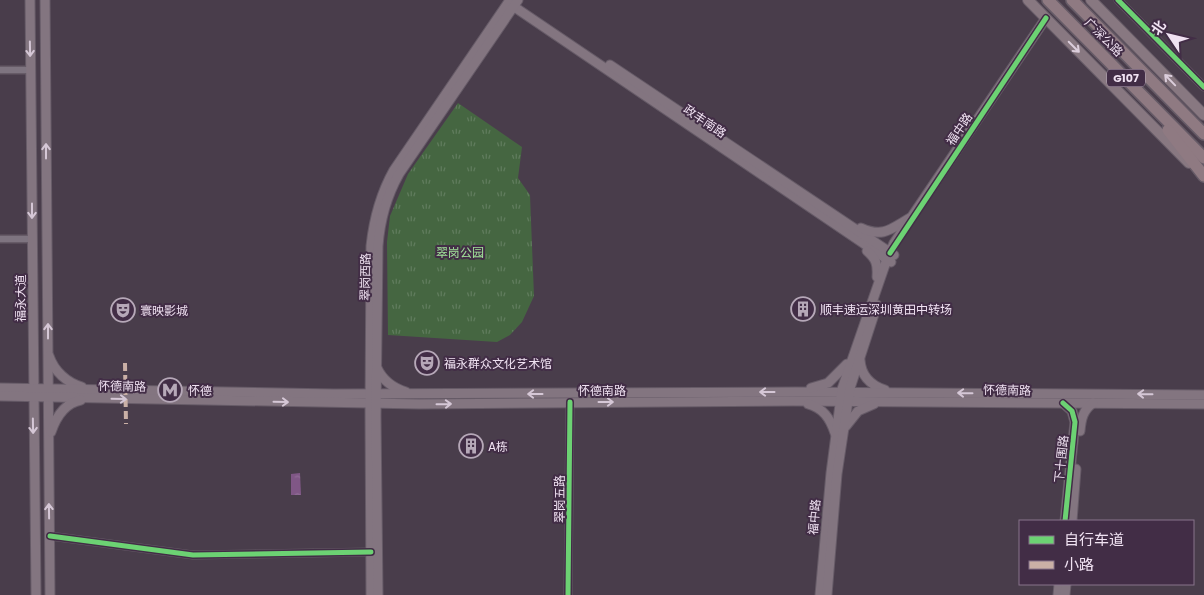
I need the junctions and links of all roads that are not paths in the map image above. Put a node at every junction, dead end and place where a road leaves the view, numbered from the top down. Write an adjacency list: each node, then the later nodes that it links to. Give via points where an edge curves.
1 (30, 0): 11 (main road, 福永大道, one-way to 11)
2 (45, 0): 27 (main road, one-way to 2)
3 (1028, 0): 9 (main road)
4 (1048, 0): 13 (highway, 广深公路 / G107)
5 (1072, 0): 14 (highway, 广深公路 / G107)
6 (1091, 0): 15 (main road, one-way to 6)
7 (1118, 0): 12 (street)
8 (512, 2): 20 (main road, 政丰南路); 22 (main road, 政丰南路); 29 (main road, 翠岗西路, via 399,174 387,198 378,246); 40 (main road, 翠岗西路, via 394,170 378,204 371,246)
9 (1048, 20): 19 (main road, one-way to 19); 21 (main road, 福中路); 25 (main road, 福中路)
10 (0, 70): 11 (street)
11 (30, 70): 24 (main road, 福永大道, one-way to 24)
12 (1204, 88)
13 (1139, 91): 18 (highway, 广深公路 / G107); 19 (highway)
14 (1167, 96): 16 (highway); 17 (highway, 广深公路 / G107)
15 (1204, 115)
16 (1204, 125)
17 (1204, 134)
18 (1204, 158)
19 (1204, 177)
20 (812, 209): 25 (main road, 政丰南路); 26 (main road, via 820,219 875,258 878,264)
21 (912, 216): 22 (main road, via 880,233 871,233); 25 (main road, 福中路)
22 (838, 218): 25 (main road, 政丰南路)
23 (0, 239): 24 (street)
24 (32, 239): 32 (main road, 福永大道)
25 (890, 257): 26 (main road, 福中路); 28 (main road, 福中路)
26 (875, 292): 28 (main road, 福中路)
27 (48, 350): 33 (main road); 34 (main road, via 52,364 61,375)
28 (855, 358): 31 (main road, via 867,380 877,387); 38 (main road, via 828,383); 39 (main road, 福中路)
29 (376, 366): 35 (main road, via 388,384); 40 (main road, 翠岗西路)
30 (0, 388): 32 (main road, 怀德南路)
31 (897, 392): 36 (main road, 怀德南路, one-way to 31); 39 (main road, 怀德南路)
32 (33, 393): 33 (main road, 怀德南路); 37 (main road, 怀德南路); 52 (main road, 福永大道, one-way to 52)
33 (48, 393): 34 (main road, 怀德南路); 47 (main road)
34 (89, 394): 40 (main road, 怀德南路); 47 (main road, via 61,412)
35 (416, 395): 38 (main road, 怀德南路, one-way to 35); 40 (main road, 怀德南路)
36 (1204, 395)
37 (0, 396)
38 (794, 397): 39 (main road, 怀德南路); 42 (main road, 怀德南路, one-way to 38); 46 (main road, via 821,410)
39 (845, 397): 41 (main road, 怀德南路); 46 (main road, 福中路)
40 (373, 399): 42 (main road, 怀德南路, one-way to 42); 51 (main road, 翠岗西路); 55 (main road, 翠岗西路)
41 (889, 401): 43 (main road, 怀德南路); 46 (main road, via 858,411)
42 (570, 402): 56 (street, 翠岗五路)
43 (1063, 403): 44 (main road, 怀德南路); 48 (main road, 下十围路, via 1072,411 1075,422)
44 (1093, 403): 45 (main road, 怀德南路); 49 (main road, 下十围路, via 1081,422)
45 (1204, 404)
46 (840, 433): 57 (main road, 福中路, via 830,479); 58 (main road, 福中路)
47 (49, 442): 50 (main road, one-way to 47)
48 (1065, 520)
49 (1072, 520)
50 (50, 536): 51 (street, via 193,555); 53 (main road)
51 (371, 552): 54 (main road, 翠岗西路)
52 (36, 595)
53 (50, 595)
54 (371, 595)
55 (378, 595)
56 (568, 595)
57 (820, 595)
58 (827, 595)

